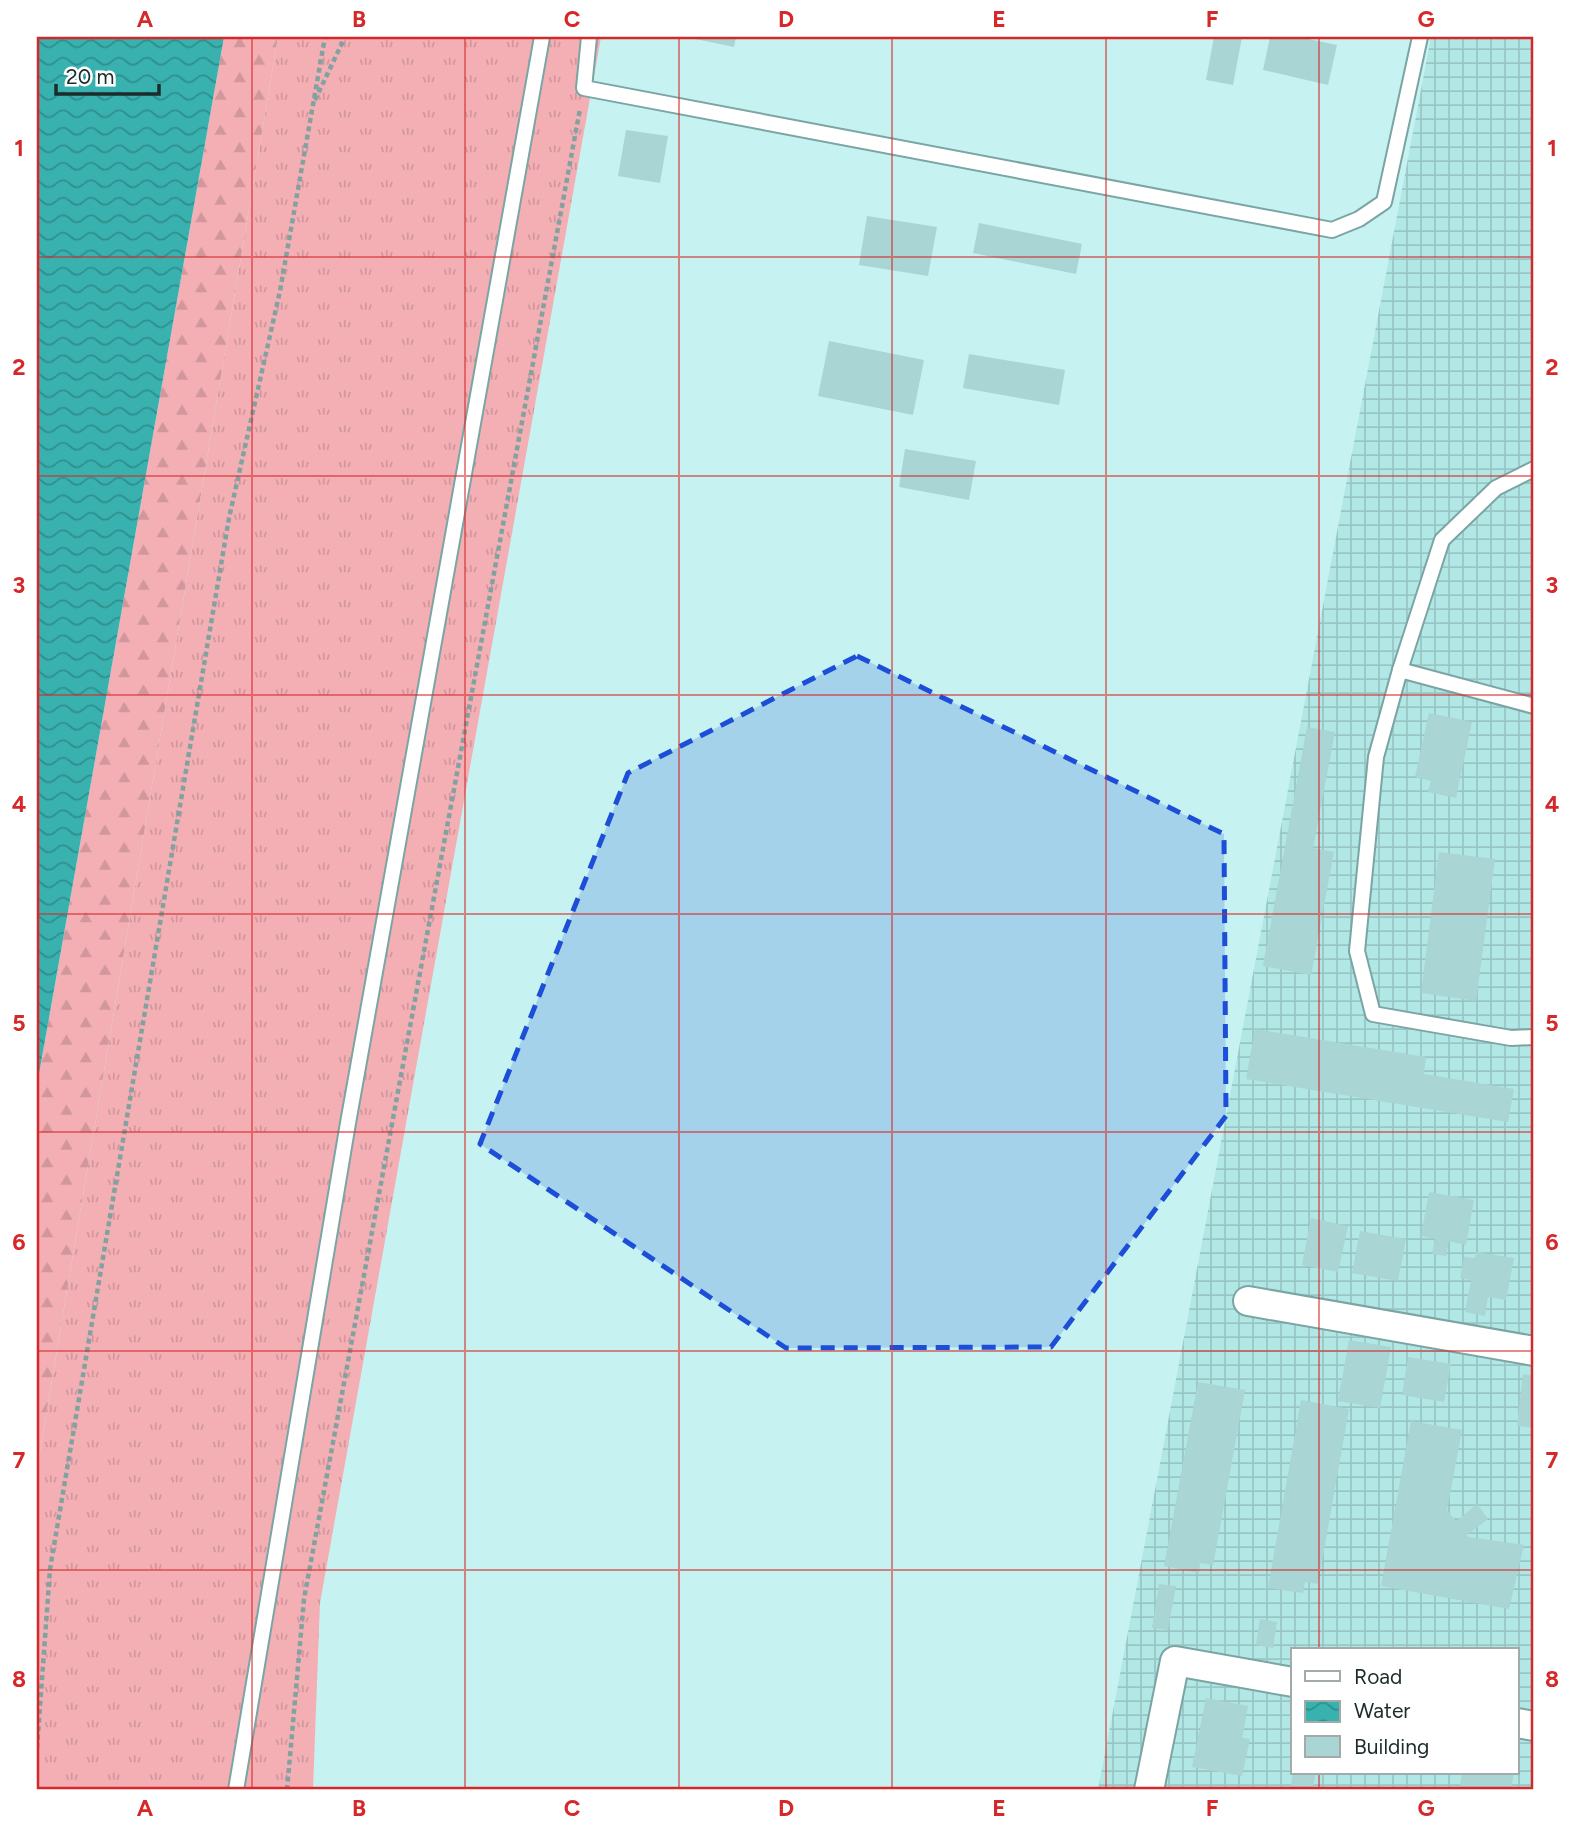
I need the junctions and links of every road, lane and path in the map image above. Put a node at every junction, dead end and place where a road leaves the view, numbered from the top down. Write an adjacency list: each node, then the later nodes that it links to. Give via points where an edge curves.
1 (325, 37): 7 (path)
2 (345, 37): 7 (path)
3 (542, 37): 16 (lane, via 348,1123)
4 (589, 37): 6 (lane)
5 (1420, 37): 6 (lane, via 1384,202 1332,230)
6 (584, 88): 17 (path, via 303,1599)
7 (312, 107): 15 (path, via 279,290 229,518 50,1569)
8 (1534, 469): 9 (lane, via 1496,488 1442,540)
9 (1400, 670): 10 (lane); 11 (lane, via 1376,757 1357,951 1374,1014 1511,1038)
10 (1534, 706)
11 (1534, 1037)
12 (1248, 1301): 13 (street)
13 (1534, 1351)
14 (1291, 1682): 18 (street, via 1175,1661)
15 (37, 1748)
16 (236, 1790)
17 (287, 1790)
18 (1149, 1790)

